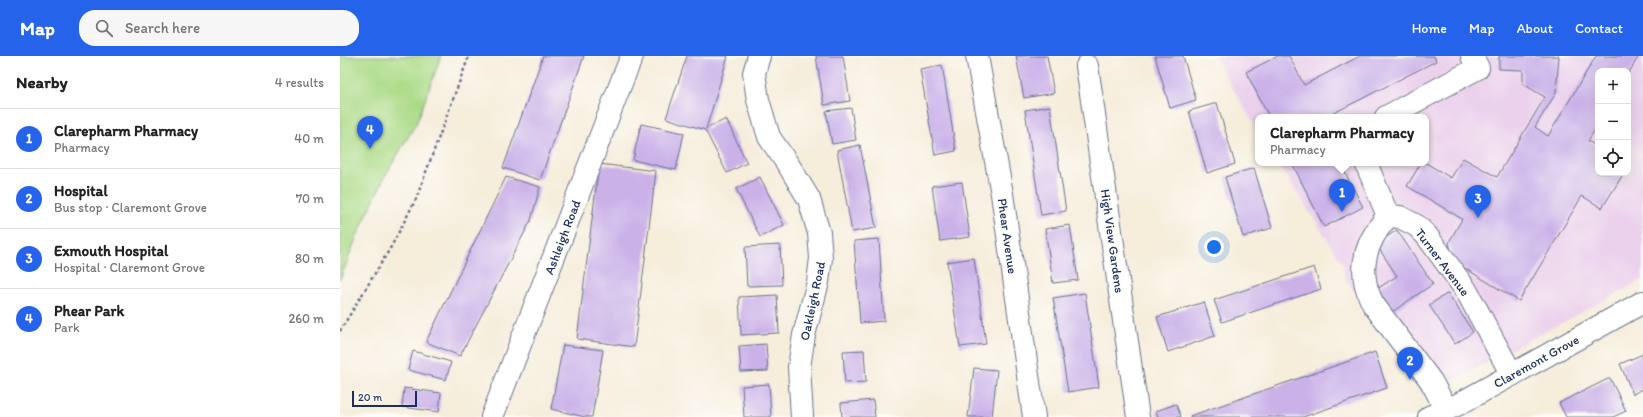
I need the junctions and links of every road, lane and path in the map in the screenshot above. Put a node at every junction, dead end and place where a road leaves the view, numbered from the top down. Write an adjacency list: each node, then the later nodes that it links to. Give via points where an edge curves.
1 (469, 56): 11 (path, via 416,199 391,247)
2 (632, 56): 14 (street, Ashleigh Road)
3 (759, 56): 15 (street, Oakleigh Road, via 754,73 758,100 769,137 809,200 818,233 821,258 799,367)
4 (977, 56): 16 (street, Phear Avenue, via 1002,194)
5 (1472, 56): 7 (street, via 1478,68)
6 (1087, 66): 17 (street, High View Gardens)
7 (1392, 114)
8 (1367, 166): 9 (street)
9 (1388, 216): 12 (street, Turner Avenue, via 1400,217 1417,226 1427,236 1466,290); 13 (street, via 1376,229 1367,250 1364,269 1367,293 1431,381)
10 (1643, 302): 12 (street, Claremont Grove)
11 (340, 331)
12 (1512, 375): 13 (street, Claremont Grove)
13 (1450, 412)
14 (492, 417)
15 (802, 417)
16 (1034, 417)
17 (1138, 417)

